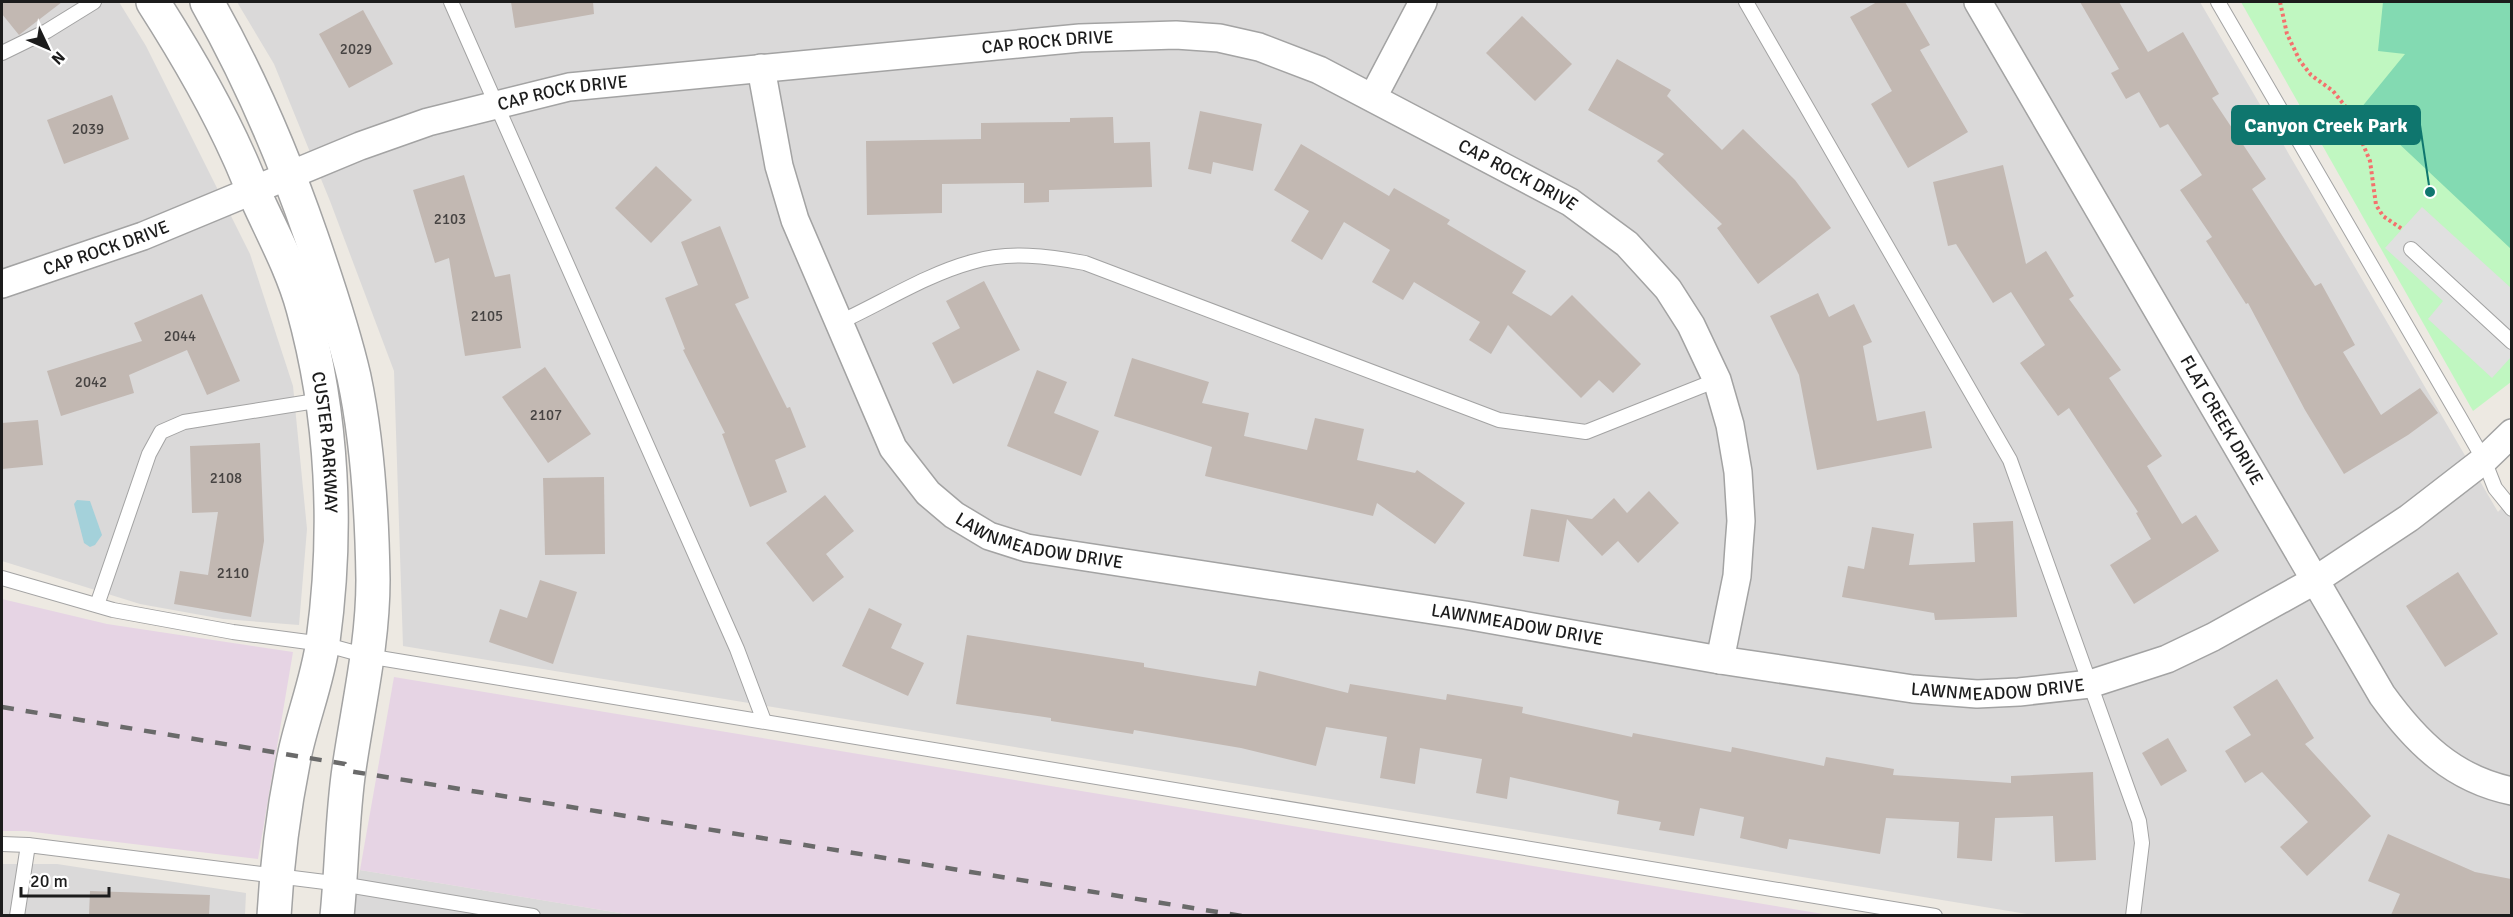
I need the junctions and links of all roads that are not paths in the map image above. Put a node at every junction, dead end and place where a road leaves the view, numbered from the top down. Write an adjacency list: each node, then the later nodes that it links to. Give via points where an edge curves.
1 (94, 2): 9 (lane)
2 (153, 2): 14 (street, CUSTER PARKWAY, via 221,120)
3 (207, 2): 13 (street, CUSTER PARKWAY, via 247,77)
4 (451, 2): 12 (lane)
5 (1423, 2): 11 (street)
6 (1746, 2): 30 (lane, via 2010,460)
7 (1978, 2): 25 (street, FLAT CREEK DRIVE)
8 (2218, 2): 22 (lane)
9 (2, 54)
10 (761, 68): 11 (street, CAP ROCK DRIVE, via 1080,38 1176,35 1219,38 1259,47 1319,70); 12 (street, CAP ROCK DRIVE, via 569,87); 17 (street, LAWNMEADOW DRIVE, via 779,166 795,220)
11 (1373, 98): 19 (street, CAP ROCK DRIVE, via 1570,202 1627,244 1668,289)
12 (496, 104): 13 (street, CAP ROCK DRIVE, via 428,122); 31 (lane, via 737,650)
13 (290, 176): 14 (street, CAP ROCK DRIVE); 28 (street, CUSTER PARKWAY, via 333,303 353,376 365,445 373,583)
14 (253, 190): 16 (street, CAP ROCK DRIVE, via 143,236); 20 (street, CUSTER PARKWAY, via 303,306)
15 (2411, 249): 18 (lane)
16 (2, 284)
17 (838, 323): 19 (lane, via 973,261 1038,256 1085,263 1499,420 1586,432); 29 (street, LAWNMEADOW DRIVE, via 903,464 954,515 1008,543 1465,615)
18 (2511, 342)
19 (1717, 380): 29 (street, CAP ROCK DRIVE, via 1730,425 1741,521 1737,576)
20 (322, 400): 26 (lane, via 184,422 161,432 149,454); 27 (street, CUSTER PARKWAY, via 331,479 333,548)
21 (2511, 433): 22 (street, LAWNMEADOW DRIVE)
22 (2484, 460): 23 (lane, via 2495,488); 25 (street, LAWNMEADOW DRIVE, via 2409,518)
23 (2511, 509)
24 (2, 578): 26 (lane)
25 (2314, 580): 30 (street, LAWNMEADOW DRIVE, via 2167,659); 32 (street, FLAT CREEK DRIVE, via 2382,695 2410,731 2455,771)
26 (97, 605): 27 (lane, via 233,632)
27 (323, 644): 28 (lane); 35 (street, CUSTER PARKWAY, via 295,754)
28 (368, 656): 31 (lane); 36 (street, CUSTER PARKWAY, via 349,771)
29 (1720, 660): 30 (street, LAWNMEADOW DRIVE, via 1946,693 2008,693)
30 (2090, 684): 42 (lane, via 2139,821 2142,843)
31 (764, 721): 41 (lane)
32 (2511, 791)
33 (2, 844): 34 (lane)
34 (28, 845): 35 (lane); 37 (lane)
35 (276, 877): 36 (lane); 38 (street, CUSTER PARKWAY)
36 (341, 884): 39 (street, CUSTER PARKWAY); 40 (lane)
37 (17, 915)
38 (274, 915)
39 (337, 915)
40 (533, 915)
41 (1935, 915)
42 (2133, 915)

